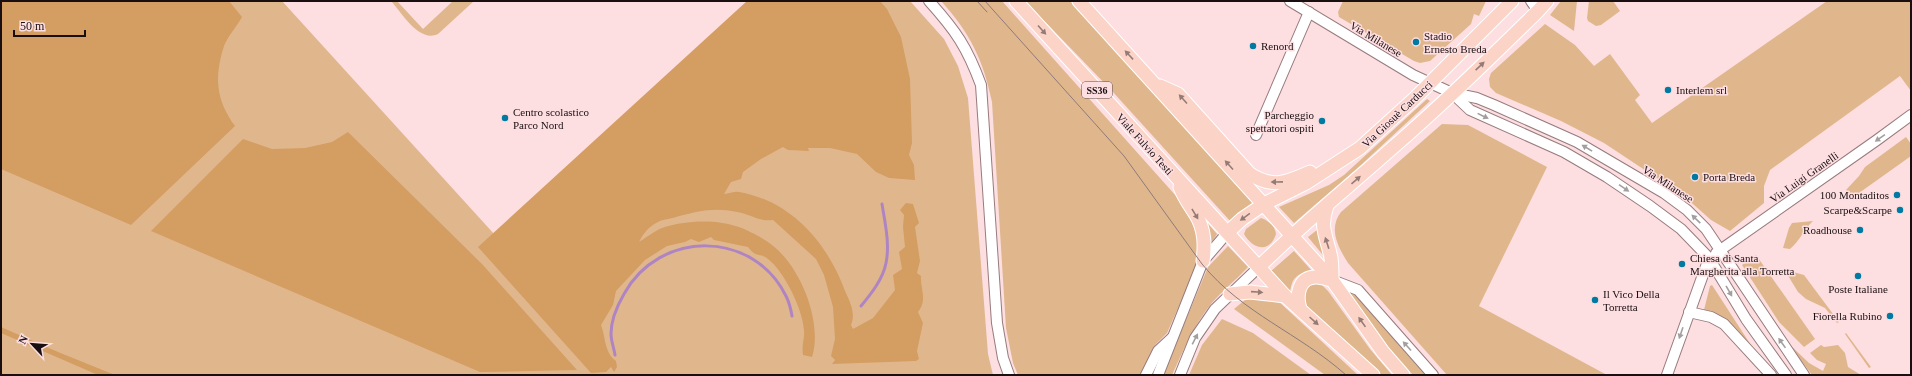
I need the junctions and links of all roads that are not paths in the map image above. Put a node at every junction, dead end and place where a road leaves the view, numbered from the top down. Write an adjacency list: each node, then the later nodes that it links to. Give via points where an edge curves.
1 (929, 1): 32 (street, via 962,41 981,85 997,323 1003,358)
2 (1016, 1): 17 (main road, Viale Fulvio Testi / SS36, one-way to 17)
3 (1079, 1): 12 (main road, one-way to 3)
4 (1290, 1): 9 (street, Via Milanese)
5 (1505, 1): 10 (street)
6 (1512, 1): 10 (main road, Via Giosuè Carducci)
7 (1547, 1): 8 (main road, Via Giosuè Carducci)
8 (1535, 6): 13 (main road, Via Giosuè Carducci, one-way to 8)
9 (1309, 12): 11 (street, Via Milanese); 15 (street)
10 (1497, 16): 11 (main road, Via Giosuè Carducci)
11 (1430, 83): 13 (street, Via Milanese); 16 (main road, Via Giosuè Carducci, via 1360,148)
12 (1156, 84): 16 (main road, one-way to 12, via 1313,170 1289,182 1275,183 1258,179 1250,174 1178,94); 18 (main road, one-way to 12)
13 (1452, 93): 19 (main road, Via Giosuè Carducci, one-way to 13); 22 (street, Via Milanese, one-way to 13, via 1706,229 1687,210 1577,142 1477,98); 23 (street, Via Milanese, one-way to 23, via 1470,110 1564,152 1607,177 1681,229)
14 (1909, 118): 22 (street, Via Luigi Granelli, one-way to 22)
15 (1256, 135)
16 (1328, 170): 18 (main road, Via Giosuè Carducci)
17 (1177, 180): 20 (main road, Viale Fulvio Testi / SS36); 24 (main road, one-way to 24, via 1203,232)
18 (1264, 204): 20 (main road, one-way to 20); 21 (main road)
19 (1327, 206): 21 (main road, Via Giosuè Carducci); 26 (main road, one-way to 19, via 1331,259 1323,232)
20 (1228, 232): 24 (street); 25 (main road, Viale Fulvio Testi)
21 (1291, 235): 25 (main road); 26 (main road)
22 (1720, 249): 23 (street, Via Luigi Granelli); 42 (street, Via Milanese, one-way to 22)
23 (1709, 258): 30 (street); 41 (street, Via Milanese, one-way to 41, via 1746,319)
24 (1204, 262): 31 (street)
25 (1258, 267): 27 (street); 28 (main road, Viale Fulvio Testi)
26 (1332, 280): 29 (main road, via 1314,277 1303,283 1297,296); 37 (main road, one-way to 26, via 1383,352); 38 (street, one-way to 26, via 1358,290)
27 (1230, 294): 28 (main road, one-way to 28, via 1250,292); 35 (street, one-way to 27, via 1195,338)
28 (1284, 296): 29 (main road, Viale Fulvio Testi)
29 (1300, 309): 36 (main road, Viale Fulvio Testi, one-way to 36)
30 (1689, 312): 39 (street, one-way to 39); 40 (street, via 1711,317 1724,324)
31 (1175, 335): 33 (street, via 1158,351); 34 (street)
32 (1009, 375)
33 (1146, 375)
34 (1158, 375)
35 (1180, 375)
36 (1373, 375)
37 (1403, 375)
38 (1433, 375)
39 (1667, 375)
40 (1771, 375)
41 (1786, 375)
42 (1804, 375)

